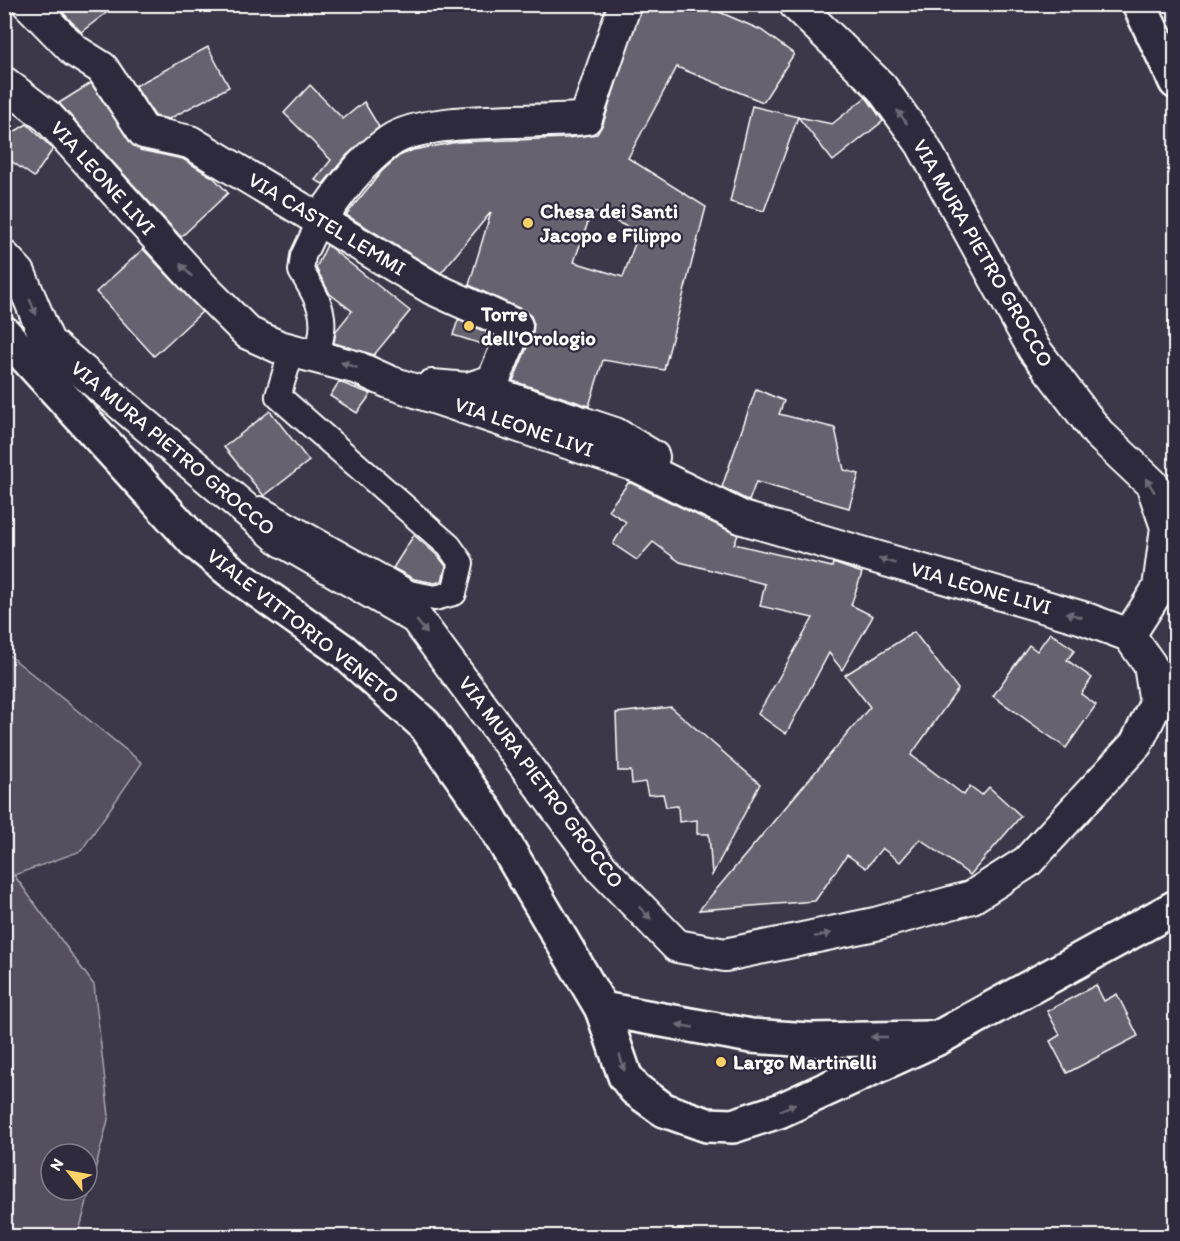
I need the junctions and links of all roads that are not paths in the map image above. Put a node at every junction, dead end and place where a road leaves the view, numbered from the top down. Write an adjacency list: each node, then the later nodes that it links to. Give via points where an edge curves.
1 (29, 4): 7 (street, VIA CASTEL LEMMI, via 75,51 102,68 144,132 190,142)
2 (625, 4): 7 (street, via 586,118 427,128 392,140 352,175)
3 (795, 4): 15 (street, VIA MURA PIETRO GROCCO, one-way to 3, via 1160,588 1167,527 1152,484 1098,433 1034,349 922,144 881,87)
4 (1138, 4): 5 (street)
5 (1176, 82)
6 (4, 83): 10 (street, VIA LEONE LIVI, one-way to 6, via 248,333 48,117)
7 (320, 220): 10 (street, via 303,256 301,271 318,300 324,323 322,340); 11 (street, VIA CASTEL LEMMI, via 432,288 516,326)
8 (4, 257): 13 (street, VIA MURA PIETRO GROCCO, one-way to 13, via 19,273 48,342)
9 (4, 333): 17 (street, VIALE VITTORIO VENETO, via 195,542 232,573 343,651 425,724 487,813)
10 (304, 352): 12 (street, VIA LEONE LIVI, one-way to 10); 13 (street, via 278,396 449,546 461,563 453,593 435,598 409,593)
11 (493, 381): 12 (street, via 468,389); 14 (street, via 498,395 615,434 666,464)
12 (389, 382): 14 (street, VIA LEONE LIVI, via 638,466)
13 (220, 487): 15 (street, VIA MURA PIETRO GROCCO, one-way to 15, via 283,541 416,618 602,869 677,946 725,955 875,924 972,897 1027,862 1136,744 1156,703 1150,665)
14 (708, 501): 15 (street, VIA LEONE LIVI, one-way to 14, via 743,518)
15 (1129, 635)
16 (1176, 907): 18 (street, VIALE VITTORIO VENETO)
17 (602, 1008): 18 (street, VIALE VITTORIO VENETO, one-way to 17, via 809,1040 751,1036); 18 (street, VIALE VITTORIO VENETO, one-way to 18, via 626,1076 635,1089 675,1116 720,1126 752,1122 778,1112)
18 (938, 1038)

